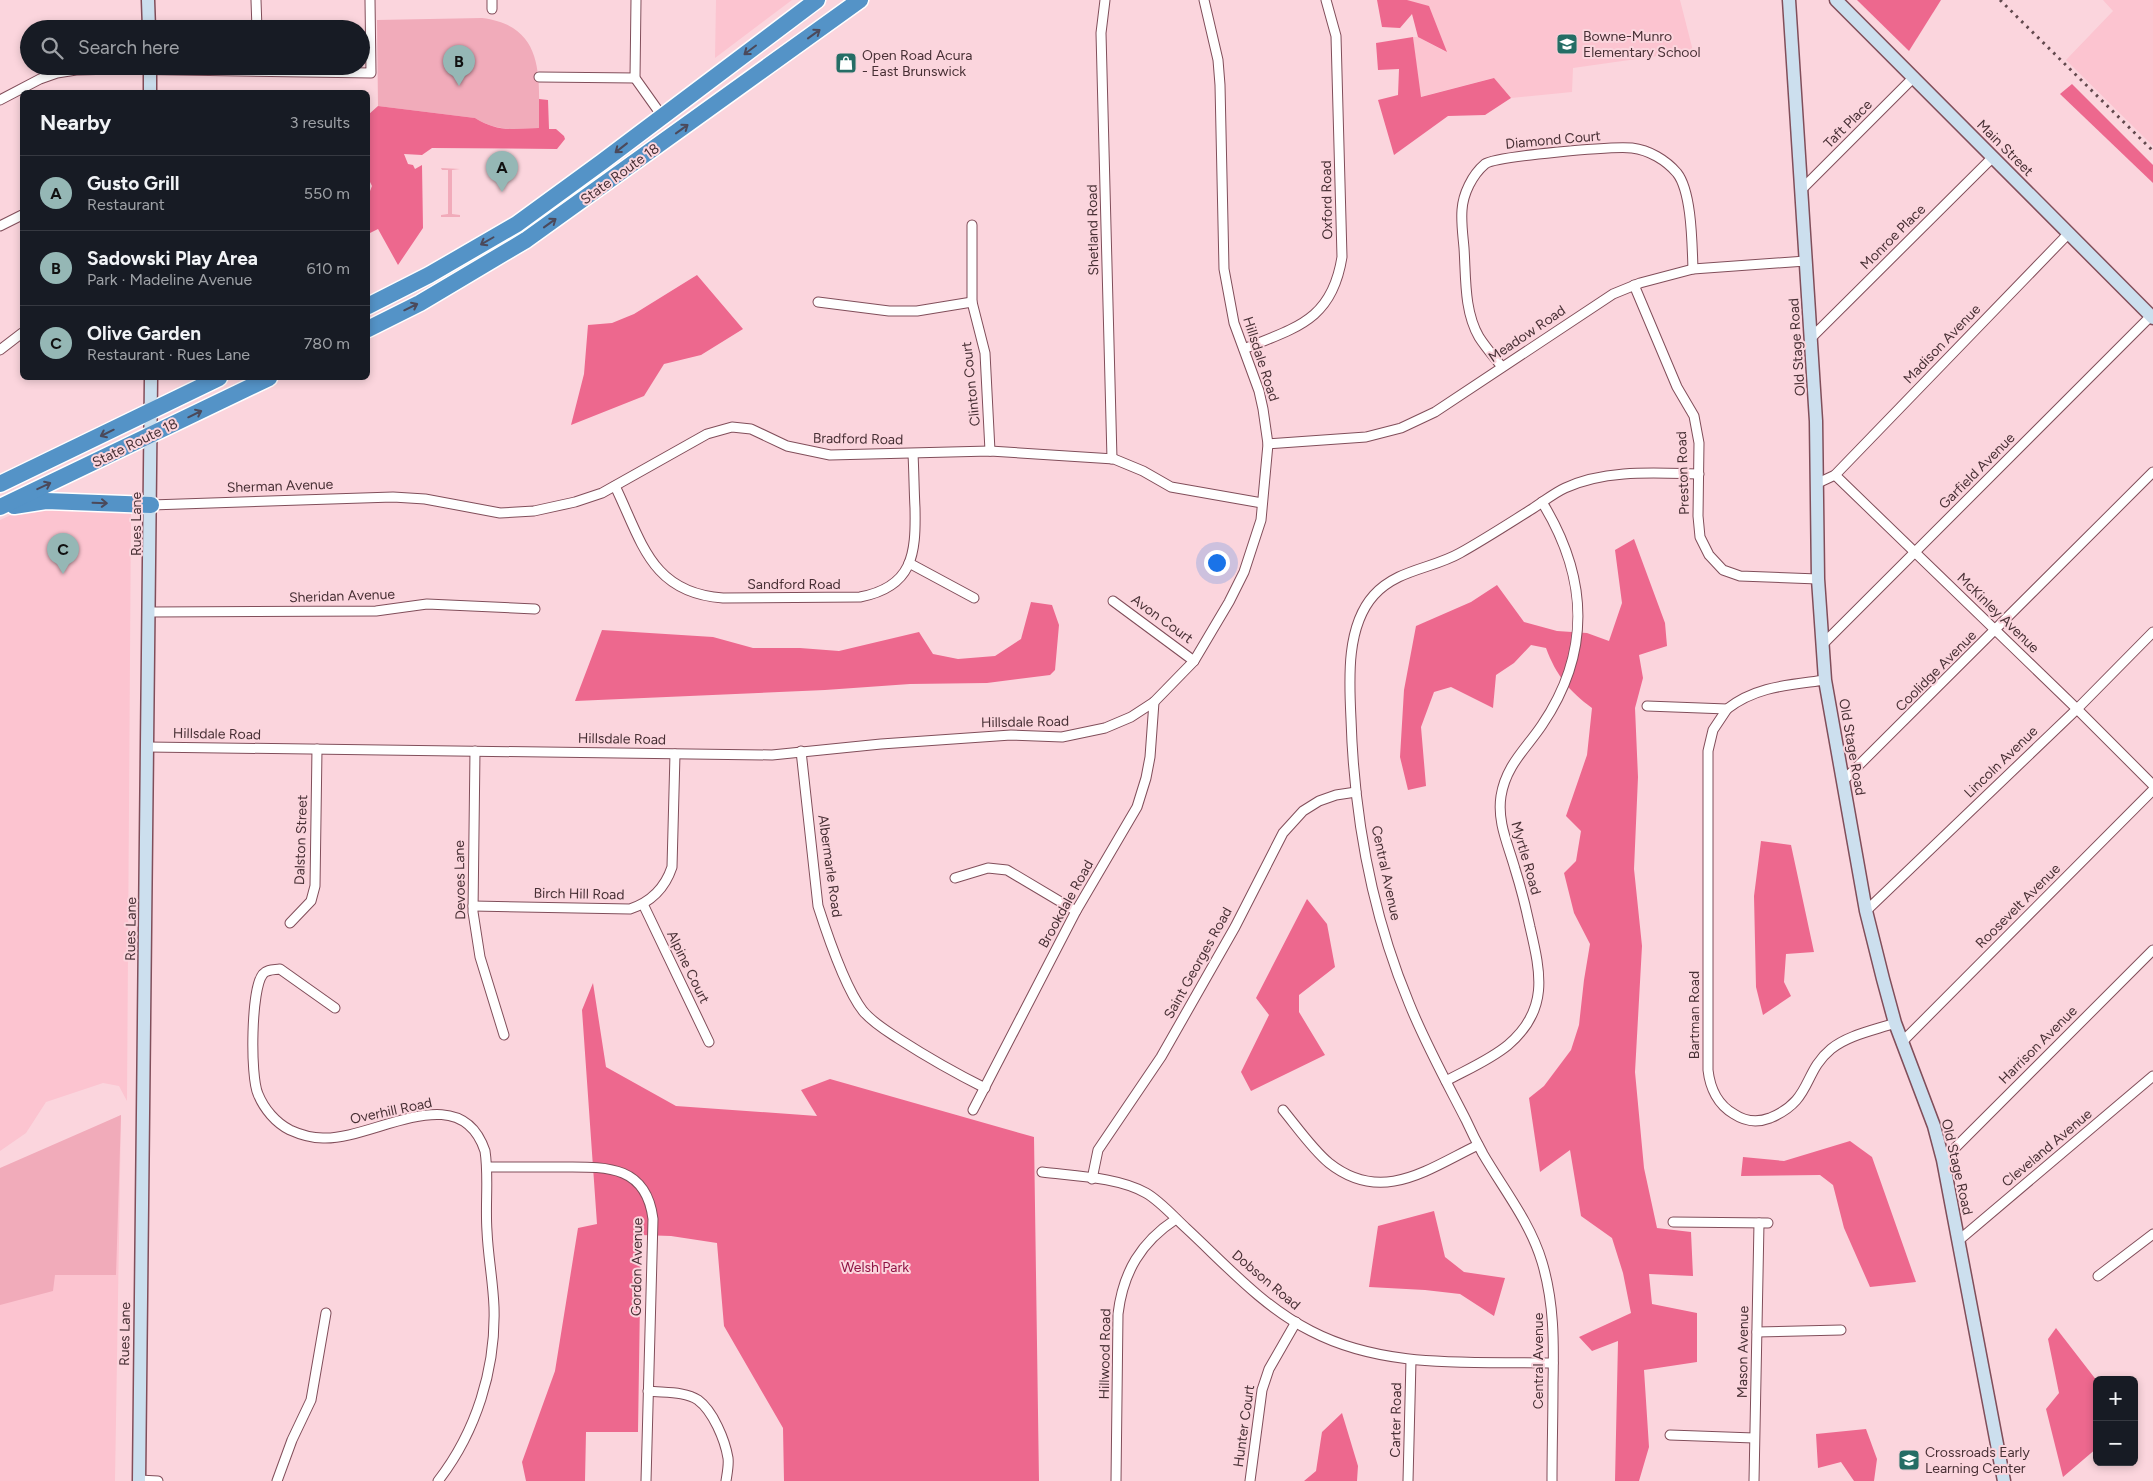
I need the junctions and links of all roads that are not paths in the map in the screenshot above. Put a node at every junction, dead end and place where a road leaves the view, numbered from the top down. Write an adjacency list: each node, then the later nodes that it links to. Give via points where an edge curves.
1 (148, 0): 12 (street)
2 (256, 0): 13 (street)
3 (370, 0): 14 (street)
4 (636, 0): 18 (street)
5 (817, 0): 22 (highway, State Route 18, one-way to 22)
6 (860, 0): 36 (highway, State Route 18, one-way to 6, via 420,303 526,240)
7 (1105, 0): 50 (street, Shetland Road, via 1102,33)
8 (1204, 0): 39 (street, Hillsdale Road, via 1218,60 1220,85 1224,269 1234,323)
9 (1326, 0): 39 (street, Oxford Road, via 1336,36 1342,257 1339,277 1330,297 1317,313 1301,325)
10 (1789, 0): 24 (street, Old Stage Road)
11 (1836, 0): 19 (street, Main Street)
12 (149, 20)
13 (257, 20)
14 (370, 73)
15 (52, 75): 21 (street)
16 (150, 75): 20 (street)
17 (539, 77): 18 (street)
18 (635, 78): 22 (street)
19 (1914, 78): 23 (street, Main Street); 24 (street, Taft Place)
20 (150, 90)
21 (0, 100)
22 (662, 116): 34 (highway, State Route 18, one-way to 34, via 517,224)
23 (1993, 157): 28 (street, Main Street); 38 (street, Monroe Place)
24 (1801, 190): 29 (street, Old Stage Road)
25 (20, 218): 27 (street)
26 (972, 225): 33 (street, Clinton Court)
27 (0, 226)
28 (2068, 233): 35 (street, Main Street); 53 (street, Madison Avenue)
29 (1806, 261): 30 (street, Meadow Road); 38 (street, Old Stage Road)
30 (1693, 269): 31 (street, Meadow Road); 41 (street, Diamond Court, via 1687,197 1679,175 1658,157 1631,148 1534,154 1486,163 1466,192 1462,210 1468,307 1479,337)
31 (1634, 285): 41 (street, Meadow Road, via 1613,294); 52 (street, Preston Road, via 1694,416 1699,442)
32 (818, 302): 33 (street, via 917,311)
33 (972, 302): 48 (street, Clinton Court, via 984,353)
34 (370, 305)
35 (2152, 317): 62 (street, Garfield Avenue)
36 (370, 328)
37 (20, 335): 40 (street)
38 (1812, 337): 54 (street, Old Stage Road)
39 (1244, 349): 47 (street, Hillsdale Road, via 1259,391)
40 (0, 350)
41 (1502, 368): 47 (street, Meadow Road, via 1435,412 1402,428 1366,437)
42 (151, 380): 45 (street, Rues Lane)
43 (215, 380): 45 (highway, State Route 18)
44 (265, 380): 46 (highway, State Route 18, one-way to 44)
45 (150, 412): 46 (street, Rues Lane); 55 (highway, State Route 18, one-way to 55)
46 (151, 436): 60 (street, Rues Lane); 61 (highway, State Route 18, one-way to 46)
47 (1268, 444): 59 (street, Hillsdale Road)
48 (990, 451): 49 (street, Bradford Road); 50 (street, Bradford Road)
49 (913, 454): 56 (street, Bradford Road, via 816,454 787,446 751,429 732,427 707,434); 63 (street, Sandford Road, via 915,544)
50 (1112, 460): 59 (street, Bradford Road, via 1171,486)
51 (2153, 472): 69 (street, Coolidge Avenue)
52 (1699, 474): 58 (street, Central Avenue, via 1639,473 1602,478 1565,488); 64 (street, Preston Road, via 1700,537 1709,555 1724,570 1740,576)
53 (1835, 475): 54 (street); 62 (street, McKinley Avenue)
54 (1818, 483): 64 (street, Old Stage Road)
55 (0, 484)
56 (615, 486): 57 (street, Bradford Road, via 575,502 534,511 500,513); 63 (street, Sandford Road, via 654,566 672,583 695,594 723,598 860,598 889,586)
57 (411, 498): 60 (street, Sherman Avenue, via 362,496)
58 (1542, 502): 86 (street, Central Avenue, via 1448,560 1397,576 1382,587 1365,608 1354,633 1352,652 1350,713); 100 (street, Myrtle Road, via 1563,541 1573,573 1578,600 1577,642 1570,670 1552,710 1509,769 1500,807 1502,826 1539,962 1539,991 1530,1018 1513,1041)
59 (1262, 503): 72 (street, Hillsdale Road, via 1254,544 1244,572)
60 (151, 505): 61 (highway, one-way to 60, via 46,501); 68 (street, Rues Lane)
61 (0, 508)
62 (1915, 552): 69 (street, McKinley Avenue); 71 (street, Garfield Avenue)
63 (910, 563): 65 (street)
64 (1818, 580): 71 (street, Old Stage Road)
65 (974, 598)
66 (1113, 600): 72 (street, Avon Court)
67 (535, 609): 68 (street, Sheridan Avenue, via 427,604 376,611)
68 (150, 612): 78 (street, Rues Lane)
69 (1996, 631): 77 (street, McKinley Avenue); 83 (street, Coolidge Avenue)
70 (2153, 632): 77 (street, Lincoln Avenue)
71 (1822, 645): 73 (street, Old Stage Road)
72 (1194, 660): 74 (street, Hillsdale Road)
73 (1825, 680): 76 (street, via 1753,693); 83 (street, Old Stage Road)
74 (1154, 702): 81 (street, Hillsdale Road, via 1105,728 1062,737 1011,735); 91 (street, Brookdale Road, via 1148,764 1137,807)
75 (1647, 706): 76 (street)
76 (1727, 709): 95 (street, Bartman Road, via 1713,730 1708,751 1708,1070 1717,1098 1724,1107 1743,1119 1755,1122 1774,1116 1795,1104 1822,1058 1837,1045)
77 (2077, 709): 84 (street, McKinley Avenue); 90 (street, Lincoln Avenue)
78 (148, 747): 79 (street, Hillsdale Road); 123 (street, Rues Lane)
79 (317, 749): 80 (street, Hillsdale Road); 92 (street, Dalston Street, via 315,886 311,901)
80 (475, 751): 82 (street, Hillsdale Road); 89 (street, Devoes Lane)
81 (801, 751): 82 (street, Hillsdale Road, via 772,755); 101 (street, Albermarle Road, via 818,906 854,997 876,1024 941,1066)
82 (675, 754): 88 (street, Birch Hill Road, via 672,867 660,889)
83 (1843, 781): 90 (street, Old Stage Road)
84 (2153, 786)
85 (2153, 790): 98 (street, Roosevelt Avenue)
86 (1356, 792): 100 (street, Central Avenue, via 1383,928 1408,1001); 108 (street, Saint Georges Road, via 1318,801 1283,833 1235,927 1161,1058 1098,1150)
87 (955, 878): 91 (street, via 988,868 1007,870)
88 (643, 904): 89 (street, Birch Hill Road, via 630,909); 97 (street, Alpine Court)
89 (473, 906): 96 (street, Devoes Lane, via 480,957)
90 (1866, 910): 95 (street, Old Stage Road)
91 (1076, 911): 101 (street, Brookdale Road)
92 (290, 923)
93 (2153, 950): 105 (street, Harrison Avenue)
94 (336, 1008): 106 (street, Overhill Road, via 280,969 264,973 259,981 254,1081 258,1096 275,1120 301,1135 322,1138 427,1115 447,1114 466,1122 477,1133 486,1151)
95 (1895, 1023): 98 (street, Old Stage Road)
96 (504, 1035)
97 (709, 1042)
98 (1902, 1042): 105 (street, Old Stage Road, via 1934,1126)
99 (2153, 1076): 112 (street, Cleveland Avenue)
100 (1446, 1081): 104 (street, Central Avenue)
101 (985, 1088): 102 (street, Brookdale Road)
102 (973, 1110)
103 (1283, 1110): 104 (street, via 1328,1162 1356,1178 1376,1183 1407,1179)
104 (1478, 1145): 119 (street, Central Avenue, via 1519,1210 1541,1259 1553,1311)
105 (1943, 1160): 112 (street, Old Stage Road)
106 (486, 1167): 120 (street, Gordon Avenue, via 604,1167 626,1174 642,1188 653,1219); 126 (street, Overhill Road, via 487,1232 494,1309 489,1366 473,1420 461,1446)
107 (1042, 1172): 108 (street, Dobson Road)
108 (1092, 1179): 109 (street, Dobson Road, via 1146,1193)
109 (1176, 1219): 115 (street, Dobson Road, via 1265,1301); 129 (street, Hillwood Road, via 1140,1251 1120,1296)
110 (1673, 1222): 117 (street, Mason Avenue, via 1763,1223)
111 (2153, 1234): 113 (street)
112 (1958, 1241): 134 (street, Old Stage Road)
113 (2098, 1276)
114 (326, 1314): 125 (street, via 311,1400)
115 (1296, 1322): 118 (street, Dobson Road, via 1362,1351); 130 (street, Hunter Court, via 1268,1369 1258,1409)
116 (1841, 1330): 117 (street)
117 (1758, 1332): 122 (street, Mason Avenue)
118 (1411, 1360): 119 (street, Dobson Road); 131 (street, Carter Road)
119 (1553, 1363): 132 (street, Central Avenue)
120 (648, 1391): 127 (street, Gordon Avenue); 128 (street, via 687,1395 698,1400 710,1414 723,1440 728,1459)
121 (1670, 1435): 122 (street)
122 (1754, 1438): 133 (street, Mason Avenue)
123 (139, 1481): 124 (street)
124 (158, 1481)
125 (277, 1481)
126 (438, 1481)
127 (646, 1481)
128 (726, 1481)
129 (1116, 1481)
130 (1250, 1481)
131 (1408, 1481)
132 (1552, 1481)
133 (1754, 1481)
134 (2004, 1481)

